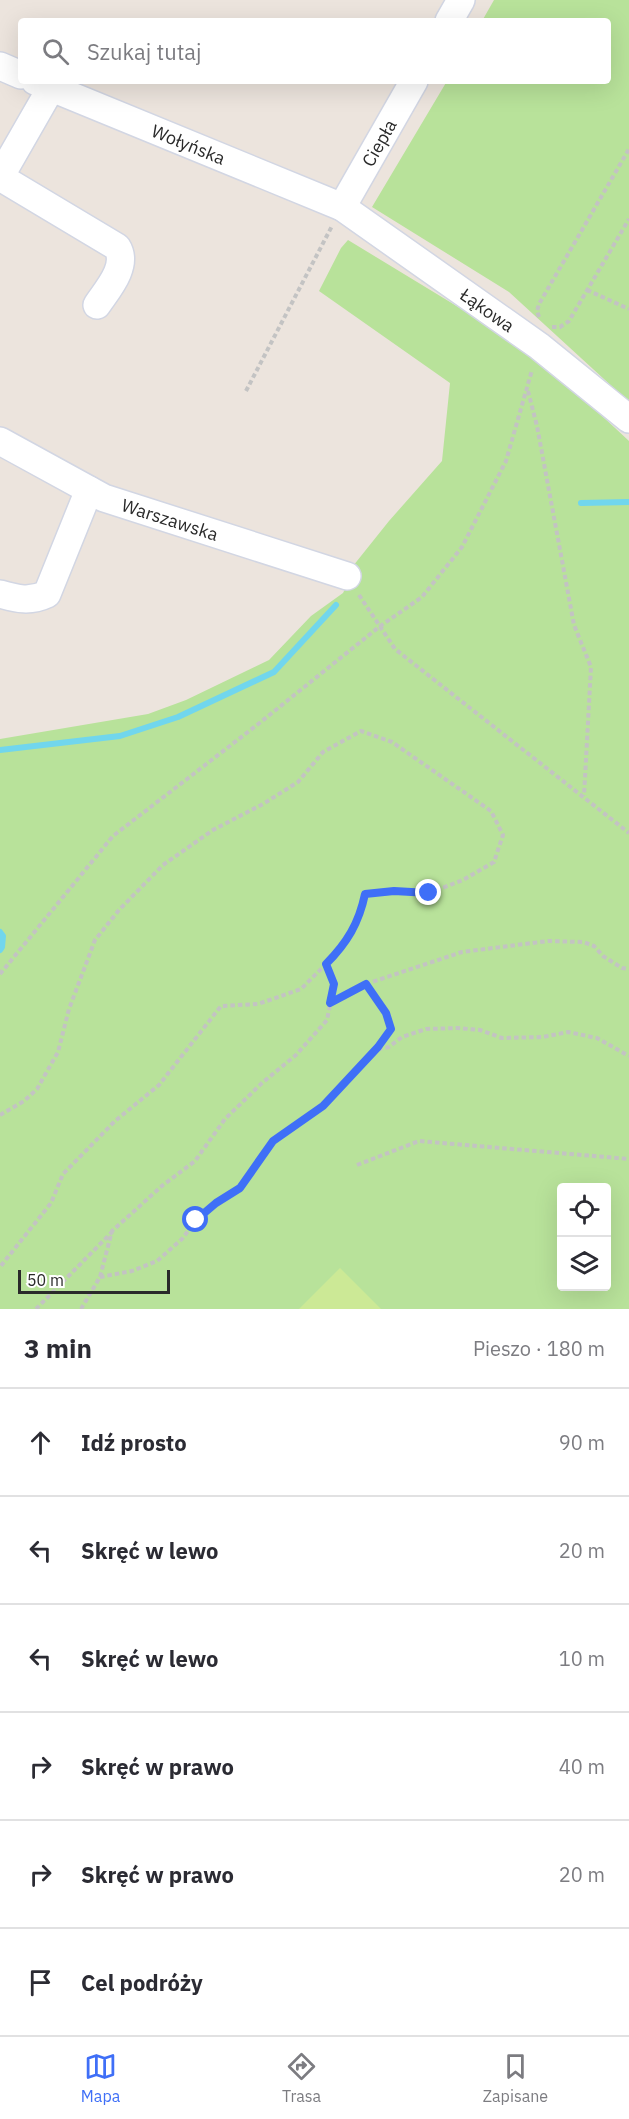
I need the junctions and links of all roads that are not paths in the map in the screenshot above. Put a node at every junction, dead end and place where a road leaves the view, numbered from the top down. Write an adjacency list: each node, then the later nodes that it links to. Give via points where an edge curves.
1 (461, 0): 2 (street)
2 (451, 18)
3 (0, 66): 4 (street)
4 (18, 74)
5 (43, 84): 7 (street); 8 (street, Wołyńska)
6 (412, 84): 8 (street, Ciepła)
7 (0, 177): 9 (street, via 117,247 121,262)
8 (342, 207): 10 (street, Łąkowa, via 544,331)
9 (97, 305)
10 (629, 419)
11 (0, 441): 12 (street, Warszawska)
12 (89, 490): 13 (street, Warszawska); 14 (street, via 47,594 35,600)
13 (347, 576)
14 (0, 594)

